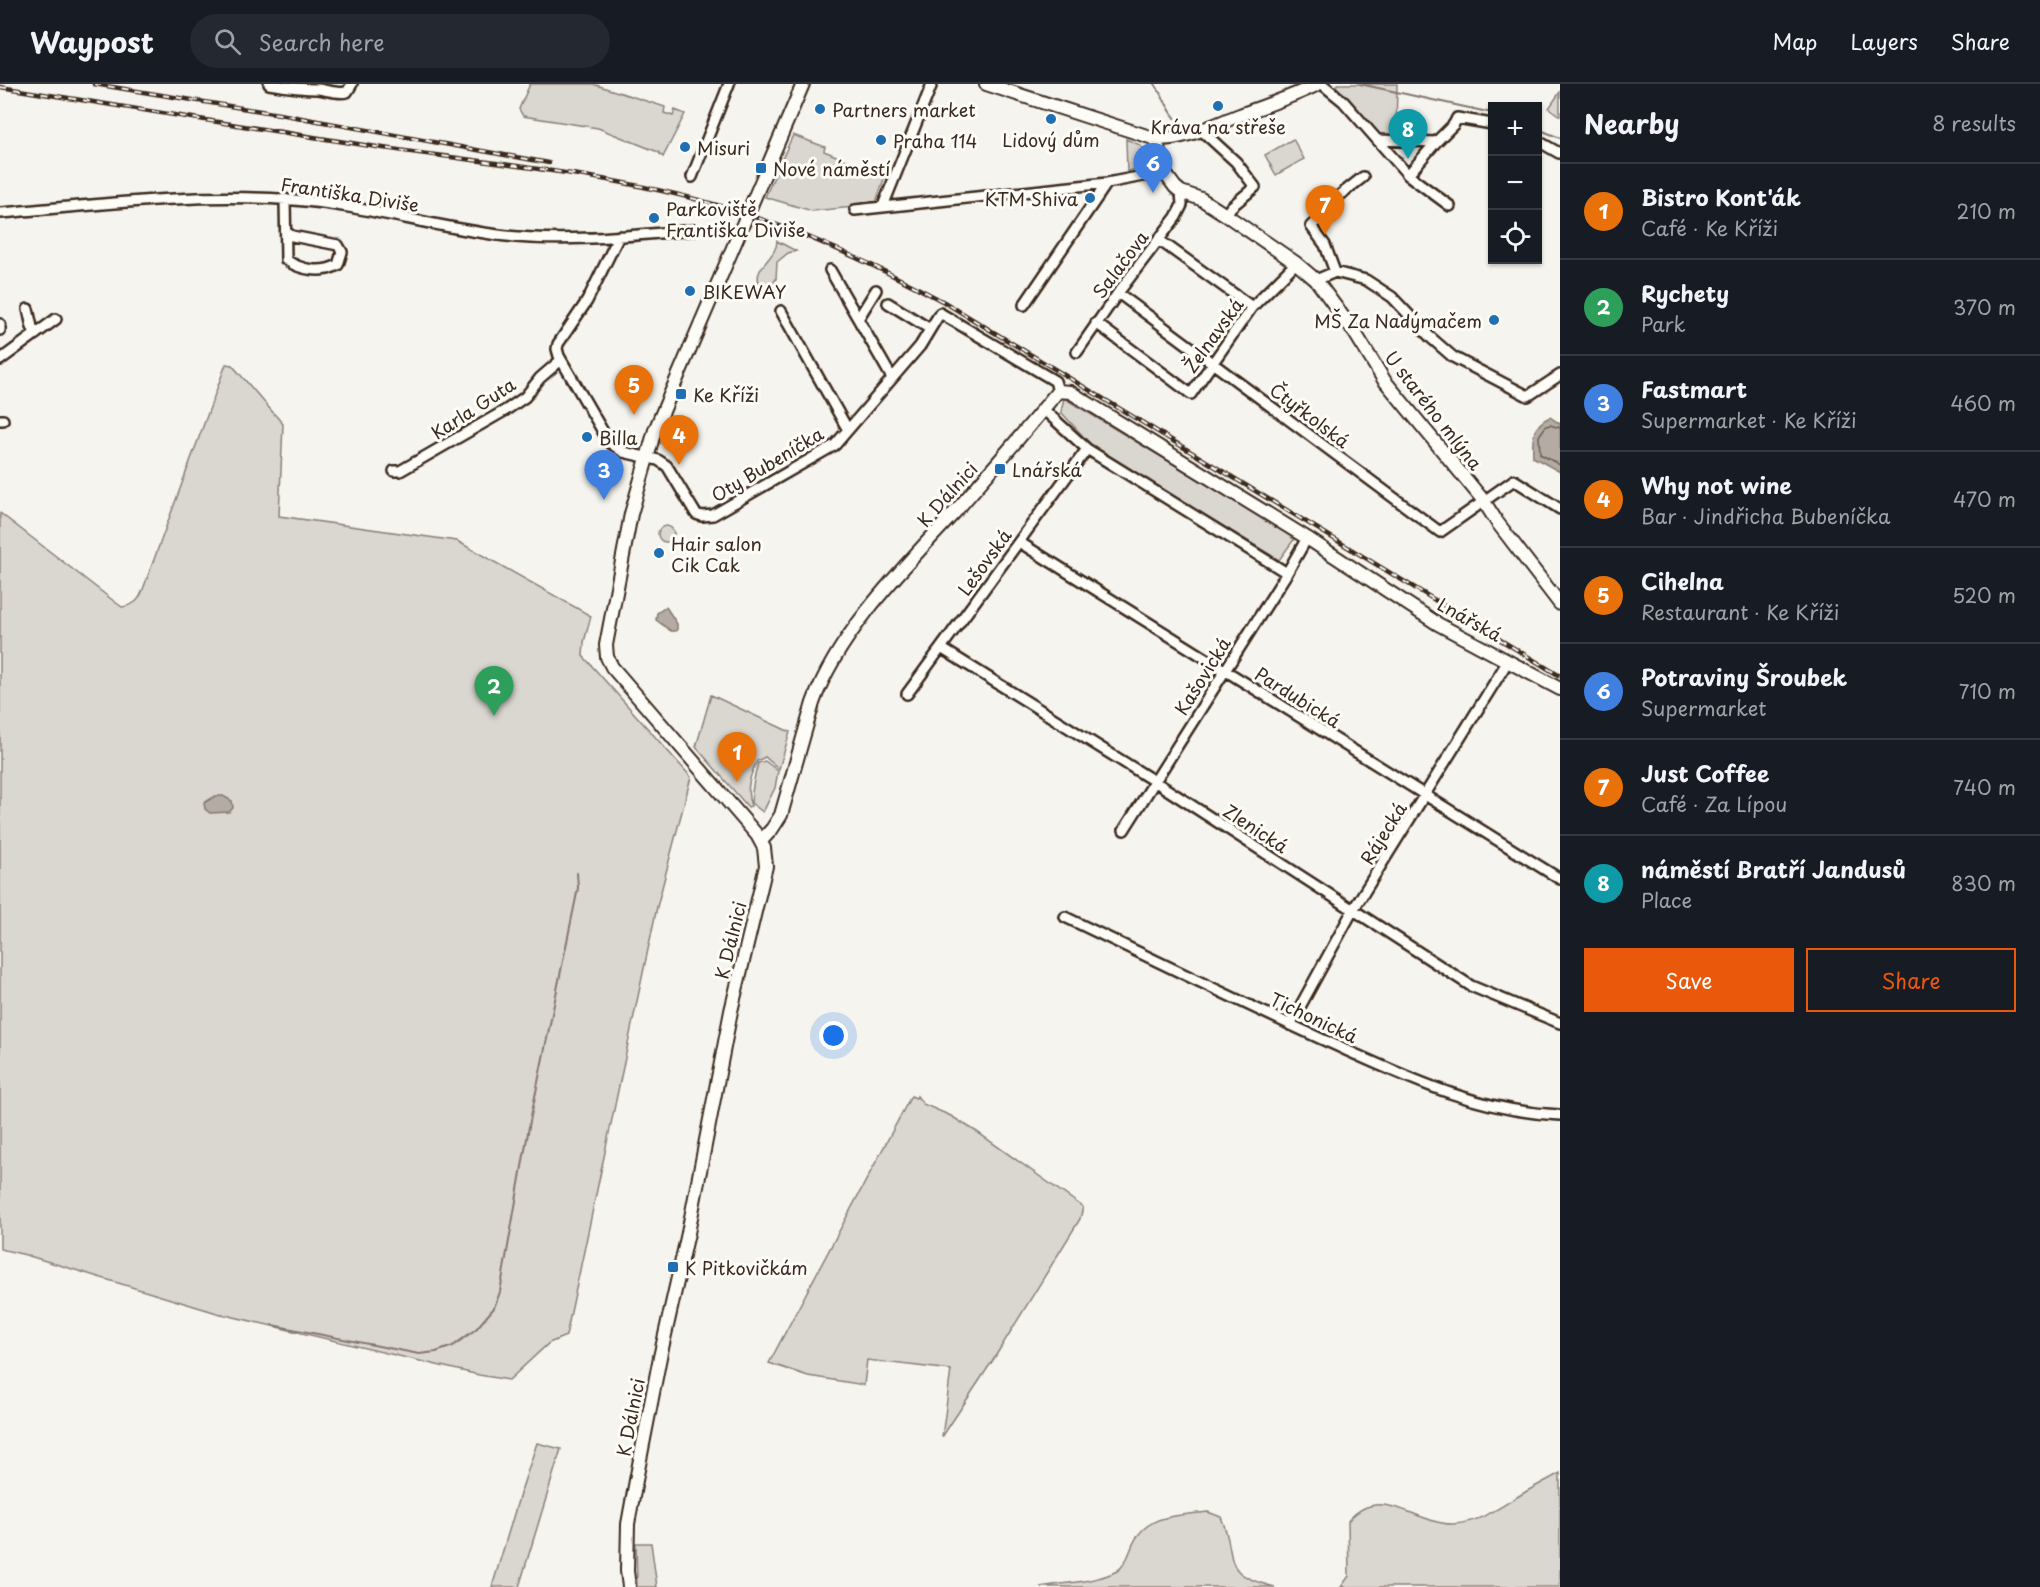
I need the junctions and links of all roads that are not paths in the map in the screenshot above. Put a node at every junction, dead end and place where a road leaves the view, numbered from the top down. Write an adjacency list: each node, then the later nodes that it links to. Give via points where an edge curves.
1 (269, 84): 7 (street, via 301,90)
2 (729, 84): 18 (street)
3 (803, 84): 60 (street, via 671,387)
4 (932, 84): 23 (street)
5 (986, 84): 11 (street)
6 (1320, 84): 8 (street); 12 (street, via 1343,101)
7 (349, 88)
8 (1293, 89): 10 (street)
9 (1488, 123): 13 (street, via 1457,118)
10 (1201, 130): 11 (street); 27 (street, via 1236,162 1255,187)
11 (1156, 139): 16 (street)
12 (1378, 140): 13 (street); 17 (street)
13 (1436, 142): 17 (street)
14 (1542, 143): 15 (street)
15 (1559, 153)
16 (1164, 172): 20 (street); 21 (street)
17 (1408, 176): 24 (street)
18 (692, 177)
19 (1363, 177): 34 (street, via 1330,203 1333,207 1311,226 1325,245)
20 (1107, 183): 23 (street); 39 (street)
21 (1181, 192): 27 (street, U starého mlýna); 31 (street, Salačova, via 1180,211)
22 (285, 199): 26 (street, Františka Diviše, via 146,201); 29 (street); 30 (street, Františka Diviše, via 512,237)
23 (883, 206): 25 (street)
24 (1450, 206)
25 (855, 210)
26 (0, 213)
27 (1226, 215): 32 (street, U starého mlýna)
28 (695, 230): 30 (street, Františka Diviše)
29 (286, 232): 29 (street, via 286,260 295,266 315,270 338,266 342,252 338,245)
30 (619, 236): 52 (street, via 587,301 558,344)
31 (1159, 240): 37 (street, Salačova); 40 (street)
32 (1296, 263): 35 (street, U starého mlýna); 40 (street, Želnavská)
33 (830, 270): 44 (street)
34 (1335, 272): 35 (street); 54 (street, via 1366,280 1392,297 1453,357 1528,396)
35 (1316, 280): 62 (street, U starého mlýna, via 1391,389)
36 (876, 290): 44 (street)
37 (1118, 293): 45 (street, Salačova); 53 (street, Čtyřkolská)
38 (888, 303): 47 (street)
39 (1024, 305)
40 (1252, 308): 53 (street, Želnavská)
41 (28, 309): 49 (street)
42 (780, 311): 58 (street, Oty Bubeníčka)
43 (56, 319): 49 (street)
44 (858, 319): 55 (street)
45 (1096, 323): 50 (street, Salačova); 53 (street, Želnavská, via 1191,394)
46 (0, 324): 48 (street)
47 (930, 329): 55 (street, Oty Bubeníčka); 56 (street, via 940,313 1055,381)
48 (0, 330)
49 (36, 334): 51 (street)
50 (1077, 352)
51 (0, 360)
52 (561, 360): 60 (street, via 609,442 623,452); 61 (street, Karla Guta, via 525,397 506,410)
53 (1213, 364): 62 (street, Čtyřkolská, via 1440,531)
54 (1560, 375)
55 (892, 378): 58 (street, Oty Bubeníčka)
56 (1058, 392): 57 (street, K Dálnici); 64 (street, Lnářská, via 1070,392)
57 (1043, 409): 59 (street); 76 (street, K Dálnici, via 887,587 836,655 813,703 781,815)
58 (848, 430): 60 (street, Oty Bubeníčka, via 835,445 713,515 696,514 667,466)
59 (1087, 450): 65 (street, Lešovská); 66 (street)
60 (646, 457): 76 (street, via 622,555 607,657)
61 (394, 471)
62 (1483, 500): 63 (street, via 1514,480); 67 (street, U starého mlýna)
63 (1560, 509)
64 (1307, 538): 66 (street, Kašovická); 69 (street, Lnářská, via 1438,624)
65 (1019, 542): 68 (street, Lešovská); 70 (street, Pardubická)
66 (1287, 573): 70 (street, Kašovická)
67 (1560, 604)
68 (941, 648): 72 (street, Lešovská); 73 (street, Zlenická)
69 (1508, 661): 71 (street, Lnářská); 74 (street, Rájecká)
70 (1225, 670): 73 (street, Kašovická); 74 (street, Pardubická)
71 (1560, 689)
72 (907, 694)
73 (1155, 782): 75 (street, Kašovická); 78 (street, Zlenická)
74 (1426, 796): 77 (street, Pardubická); 78 (street, Rájecká)
75 (1124, 830)
76 (761, 841): 83 (street, K Dálnici, via 766,857 765,876 731,1011 637,1475 627,1538)
77 (1560, 879)
78 (1353, 910): 80 (street, Zlenická, via 1471,986); 81 (street, Rájecká)
79 (1065, 917): 81 (street, Tichonická)
80 (1560, 1023)
81 (1290, 1025): 82 (street, Tichonická, via 1470,1101 1532,1114)
82 (1560, 1115)
83 (630, 1587)

